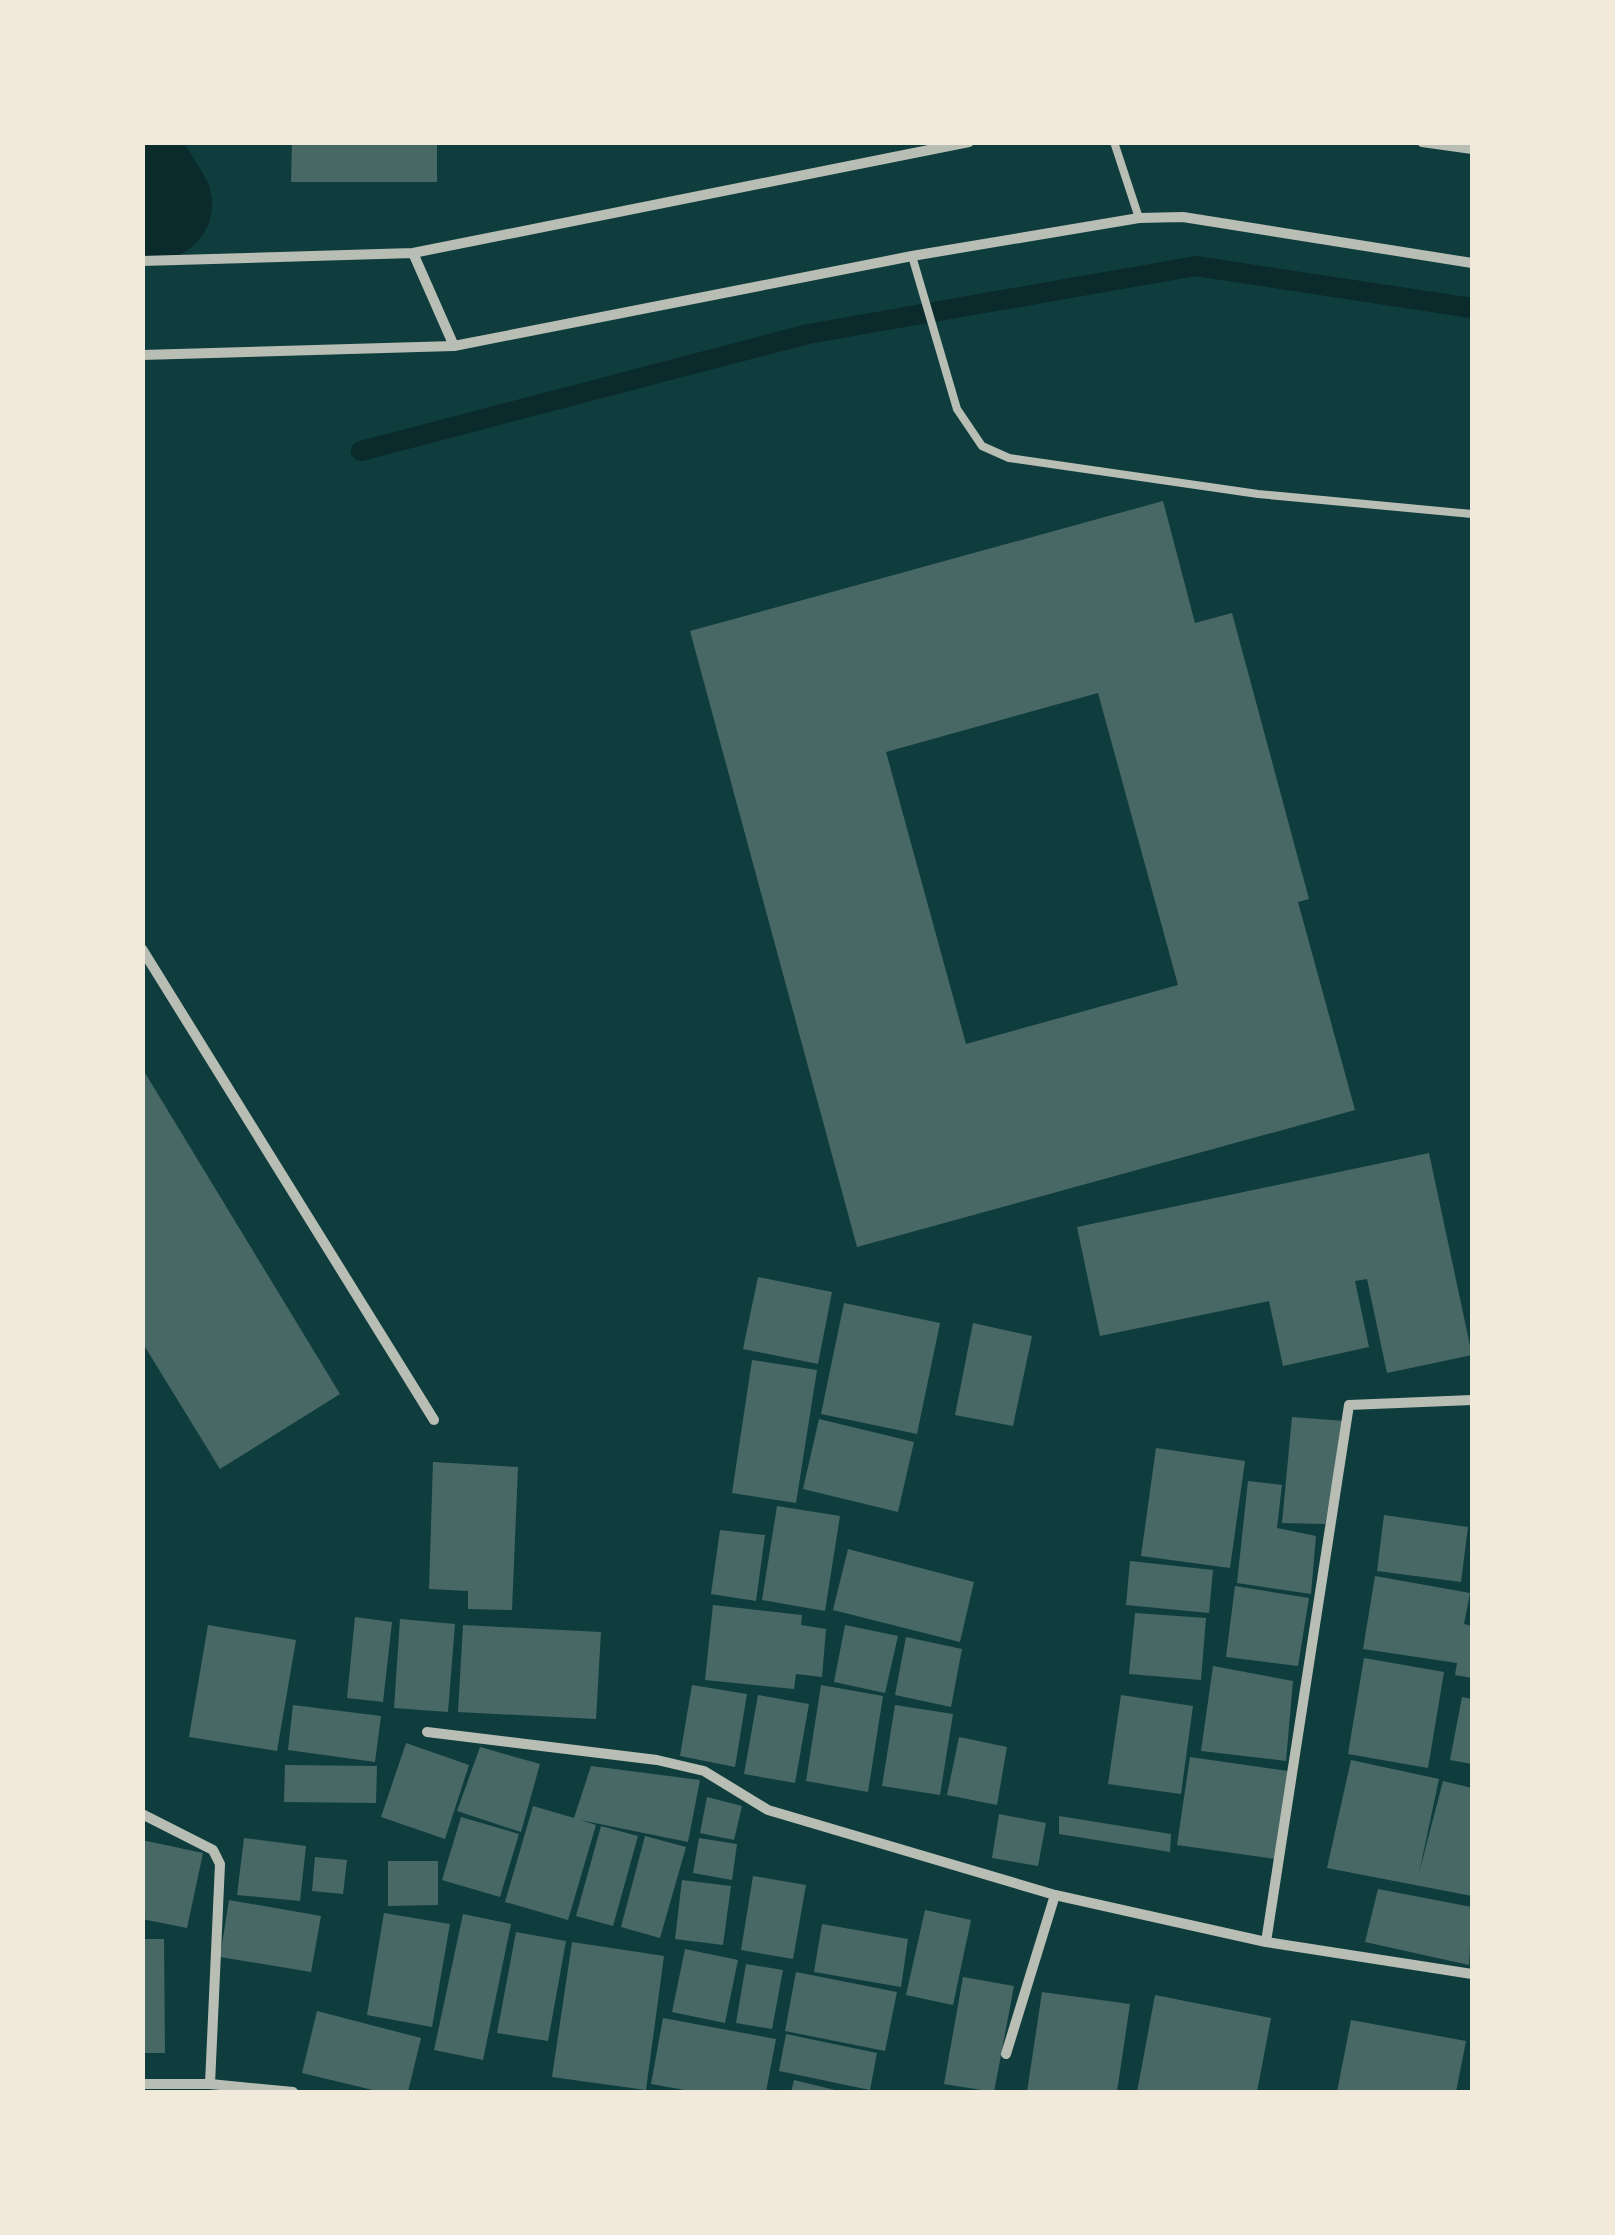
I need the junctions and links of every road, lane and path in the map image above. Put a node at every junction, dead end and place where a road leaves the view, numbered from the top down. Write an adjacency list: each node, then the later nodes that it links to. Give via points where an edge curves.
1 (968, 142): 6 (street)
2 (1114, 142): 5 (lane)
3 (1422, 142): 4 (street)
4 (1472, 150)
5 (1139, 218): 7 (street); 9 (street, via 1183,217)
6 (413, 254): 8 (street); 10 (street)
7 (912, 256): 10 (street); 12 (lane, via 956,410 982,446 1010,458 1258,494)
8 (142, 262)
9 (1472, 263)
10 (454, 346): 11 (street)
11 (142, 354)
12 (1472, 514)
13 (142, 949): 15 (street)
14 (1472, 1400): 19 (street, via 1349,1405)
15 (434, 1420)
16 (427, 1732): 18 (street, via 704,1771 768,1810)
17 (142, 1814): 23 (street, via 213,1850 220,1864)
18 (1056, 1895): 19 (street); 21 (street)
19 (1266, 1942): 20 (street)
20 (1472, 1974)
21 (1006, 2054)
22 (142, 2084): 23 (street)
23 (210, 2084): 24 (street)
24 (293, 2092)

